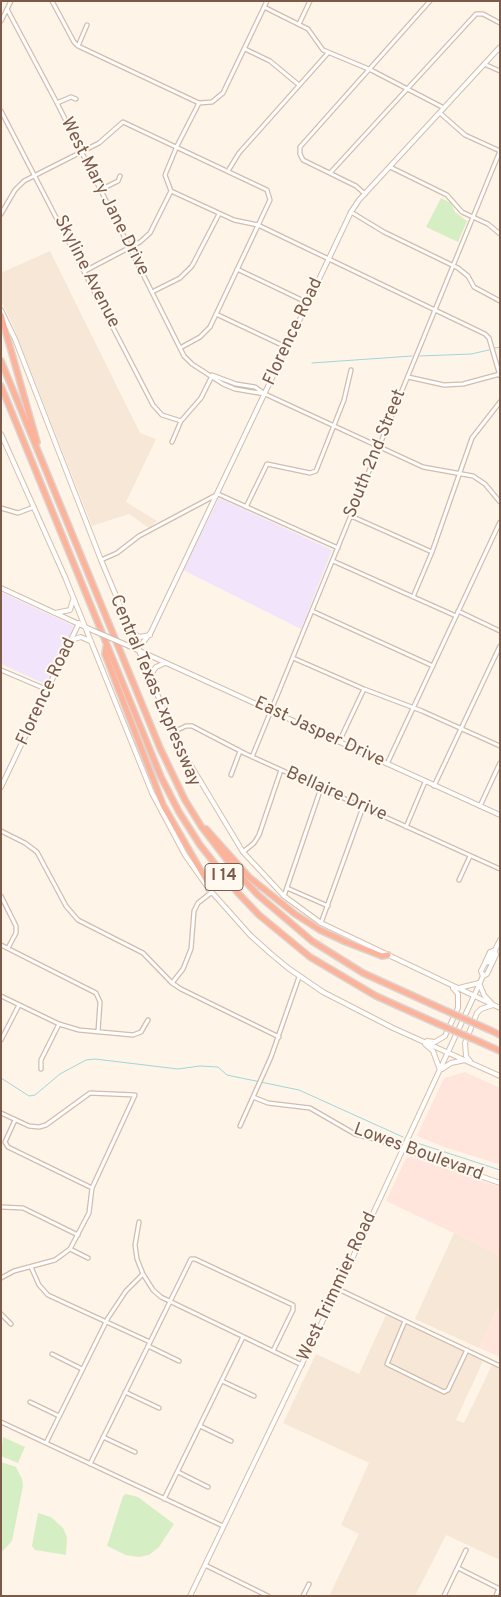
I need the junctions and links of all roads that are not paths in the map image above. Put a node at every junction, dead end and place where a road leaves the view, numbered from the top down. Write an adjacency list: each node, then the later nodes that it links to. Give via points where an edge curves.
1 (11, 1): 7 (street)
2 (52, 1): 12 (street)
3 (267, 1): 6 (street)
4 (310, 1): 10 (street)
5 (430, 1): 17 (street)
6 (264, 7): 10 (street); 14 (street)
7 (7, 9): 8 (street); 22 (street, West Mary Jane Drive)
8 (1, 21)
9 (500, 22): 20 (street, via 484,14 476,14)
10 (299, 24): 15 (street)
11 (87, 25): 12 (street)
12 (78, 46): 23 (street)
13 (500, 47): 16 (main road, Florence Road)
14 (245, 49): 19 (street, via 270,61); 23 (street, via 219,97)
15 (328, 53): 17 (street); 19 (street)
16 (484, 64): 18 (street); 24 (main road, Florence Road)
17 (371, 70): 20 (street); 34 (street, via 300,147 303,160)
18 (500, 71)
19 (299, 86): 32 (street, via 239,153)
20 (409, 88): 24 (street); 34 (street)
21 (76, 98): 22 (street)
22 (57, 103): 29 (street, West Mary Jane Drive)
23 (199, 104): 27 (street)
24 (444, 108): 26 (main road, Florence Road)
25 (1, 110): 33 (street, Skyline Avenue)
26 (440, 113): 28 (street, via 465,135); 31 (main road, Florence Road)
27 (177, 146): 29 (street, via 123,122 99,143); 32 (street); 37 (street, via 165,175)
28 (500, 151): 30 (street, South 2nd Street)
29 (81, 152): 33 (street); 36 (street, West Mary Jane Drive)
30 (498, 162): 42 (street, South 2nd Street)
31 (390, 167): 38 (main road, Florence Road); 42 (street, via 447,195)
32 (228, 171): 43 (street, via 270,194)
33 (35, 173): 40 (street, via 15,190); 49 (street, Skyline Avenue)
34 (330, 173): 38 (street)
35 (120, 176): 36 (street, via 118,181)
36 (100, 190): 45 (street, West Mary Jane Drive)
37 (172, 191): 41 (street); 45 (street, via 150,233)
38 (365, 194): 39 (main road, Florence Road)
39 (351, 212): 46 (main road, Florence Road); 47 (street)
40 (1, 214)
41 (219, 214): 43 (street); 50 (street, via 192,266 180,278)
42 (472, 218): 44 (street, via 488,224); 47 (street, South 2nd Street)
43 (258, 225): 46 (street); 48 (street)
44 (500, 234)
45 (130, 248): 49 (street); 50 (street, West Mary Jane Drive)
46 (329, 259): 52 (main road, Florence Road); 54 (street)
47 (453, 266): 51 (street, via 468,276 474,287); 54 (street, South 2nd Street)
48 (238, 270): 52 (street); 55 (street)
49 (85, 271): 69 (street, Skyline Avenue, via 157,411)
50 (152, 292): 58 (street, West Mary Jane Drive)
51 (500, 301)
52 (308, 303): 57 (main road, Florence Road)
53 (1, 310): 85 (main road, via 19,348)
54 (435, 310): 62 (street, via 487,336); 63 (street, South 2nd Street)
55 (216, 314): 57 (street); 58 (street, via 207,331)
56 (1, 315): 74 (highway)
57 (286, 347): 67 (main road, Florence Road)
58 (180, 348): 61 (street, West Mary Jane Drive, via 192,364)
59 (1, 361): 74 (highway, Central Texas Expressway / I 14)
60 (351, 370): 70 (street)
61 (212, 375): 64 (street, West Mary Jane Drive); 66 (street, West Mary Jane Drive); 69 (street, via 201,398)
62 (500, 375): 63 (street, via 444,385)
63 (408, 377): 73 (street, South 2nd Street)
64 (236, 384): 66 (street); 67 (street, West Mary Jane Drive, via 255,387)
65 (1, 386): 101 (highway, Central Texas Expressway / I 14)
66 (235, 388): 67 (street, West Mary Jane Drive)
67 (265, 394): 70 (street, West Mary Jane Drive); 76 (main road, Florence Road)
68 (500, 402): 75 (street, via 472,438)
69 (181, 421): 72 (street)
70 (334, 426): 73 (street, West Mary Jane Drive); 79 (street, via 316,471 310,473 268,464)
71 (1, 434): 78 (main road)
72 (172, 442)
73 (379, 447): 75 (street, West Mary Jane Drive, via 429,469); 81 (street, South 2nd Street)
74 (40, 455): 130 (highway, Central Texas Expressway / I 14, via 160,748)
75 (459, 473): 77 (street, West Mary Jane Drive, via 473,476 485,484); 84 (street)
76 (218, 494): 79 (street); 85 (street); 98 (main road, Florence Road)
77 (500, 502)
78 (35, 507): 80 (street, via 18,513); 89 (main road)
79 (246, 507): 83 (street)
80 (1, 508)
81 (351, 516): 83 (street, South 2nd Street); 84 (street)
82 (500, 522): 91 (street)
83 (338, 548): 86 (street, South 2nd Street)
84 (432, 552): 88 (street)
85 (101, 560): 97 (main road)
86 (333, 561): 88 (street); 90 (street, South 2nd Street)
87 (1, 588): 92 (main road, East Jasper Drive)
88 (413, 597): 93 (street)
89 (73, 598): 92 (main road, via 70,610); 95 (main road)
90 (312, 611): 104 (street, South 2nd Street); 106 (street)
91 (458, 611): 93 (street); 96 (street)
92 (55, 613): 94 (main road, East Jasper Drive)
93 (456, 616): 106 (street)
94 (79, 624): 95 (main road, East Jasper Drive); 99 (main road, Florence Road)
95 (84, 626): 100 (main road); 103 (main road, East Jasper Drive, bridge)
96 (500, 631)
97 (131, 632): 98 (main road, via 140,637); 103 (main road)
98 (150, 635): 103 (main road, Florence Road)
99 (71, 640): 100 (main road, via 81,637); 110 (main road, Florence Road)
100 (90, 642): 138 (main road, via 152,793 185,855)
101 (106, 646): 138 (highway, via 108,663 163,805); 166 (highway, Central Texas Expressway / I 14, bridge, via 175,804 200,845 259,915 310,957 376,996)
102 (500, 646): 113 (street)
103 (138, 650): 105 (main road, East Jasper Drive); 108 (main road)
104 (293, 658): 109 (street); 112 (street, South 2nd Street)
105 (165, 663): 108 (main road, via 156,667); 112 (main road, East Jasper Drive)
106 (433, 666): 111 (street)
107 (1, 670): 110 (street)
108 (149, 677): 114 (main road)
109 (364, 689): 111 (street); 115 (street)
110 (48, 690): 125 (main road, Florence Road)
111 (413, 707): 113 (street); 120 (street)
112 (271, 711): 115 (main road, East Jasper Drive); 118 (street, South 2nd Street)
113 (461, 728): 116 (street); 124 (street)
114 (173, 732): 117 (street, Bellaire Drive, via 192,726); 133 (main road)
115 (338, 742): 120 (main road, East Jasper Drive)
116 (500, 746)
117 (240, 751): 118 (street, Bellaire Drive); 122 (street)
118 (252, 757): 121 (street, Bellaire Drive)
119 (500, 762): 127 (street)
120 (387, 764): 123 (main road, East Jasper Drive)
121 (281, 770): 126 (street, Bellaire Drive); 133 (street, via 257,839)
122 (231, 775)
123 (425, 782): 124 (main road, East Jasper Drive); 131 (street)
124 (434, 786): 127 (main road, East Jasper Drive)
125 (1, 788)
126 (321, 788): 128 (street, Bellaire Drive); 137 (street)
127 (480, 806): 129 (main road, East Jasper Drive)
128 (363, 807): 131 (street, Bellaire Drive); 141 (street)
129 (500, 815)
130 (201, 826): 147 (highway, via 249,877 295,914 346,942 382,956); 162 (highway, Central Texas Expressway / I 14, bridge, via 258,895 312,941 369,976)
131 (406, 827): 134 (street, Bellaire Drive)
132 (1, 831): 151 (street, via 37,852 66,906 78,920 143,953)
133 (243, 852): 140 (main road)
134 (470, 856): 135 (street, Bellaire Drive); 136 (street)
135 (500, 869)
136 (459, 880)
137 (287, 888): 140 (street); 141 (street)
138 (211, 891): 149 (main road, via 250,935); 151 (street, via 194,911 191,949 183,969)
139 (1, 896): 145 (street, via 16,926)
140 (284, 896): 142 (main road)
141 (328, 906): 142 (street)
142 (321, 923): 147 (main road)
143 (500, 940): 146 (main road, West Trimmier Road)
144 (1, 945): 145 (street)
145 (8, 948): 161 (street, via 96,993 100,1002)
146 (498, 953): 148 (main road, West Trimmier Road); 148 (main road, West Trimmier Road, via 490,952 481,971)
147 (388, 955): 152 (main road)
148 (483, 976): 150 (main road, West Trimmier Road)
149 (299, 977): 163 (street); 165 (main road, via 357,1010)
150 (479, 982): 153 (main road); 155 (main road, West Trimmier Road); 157 (main road)
151 (172, 983): 163 (street)
152 (449, 984): 153 (main road); 165 (main road, via 456,990 459,1001 445,1036 435,1042)
153 (456, 988): 155 (main road)
154 (1, 996): 156 (street)
155 (474, 996): 157 (main road); 167 (main road, West Trimmier Road)
156 (19, 1005): 160 (street); 164 (street)
157 (493, 1005): 158 (main road); 169 (main road, via 478,1013 465,1043 466,1056)
158 (500, 1008)
159 (148, 1020): 161 (street, via 141,1032 133,1035)
160 (59, 1024): 161 (street); 170 (street, via 41,1060)
161 (98, 1032)
162 (500, 1034)
163 (279, 1037): 173 (street)
164 (1, 1040)
165 (422, 1040): 167 (main road); 171 (main road, via 433,1052)
166 (498, 1050)
167 (448, 1052): 168 (main road); 171 (main road, West Trimmier Road)
168 (466, 1060): 169 (main road); 171 (main road, via 451,1063)
169 (471, 1062): 172 (main road)
170 (41, 1069)
171 (440, 1070): 177 (main road, West Trimmier Road)
172 (500, 1076)
173 (253, 1097): 176 (street); 177 (street, Lowes Boulevard, via 268,1103 310,1108 355,1134)
174 (1, 1113): 175 (street)
175 (15, 1120): 179 (street, via 5,1142 8,1147); 179 (street, via 39,1127 90,1093 135,1095)
176 (240, 1126)
177 (403, 1149): 178 (main road, Lowes Boulevard); 188 (main road, West Trimmier Road)
178 (500, 1182)
179 (92, 1188): 182 (street, via 88,1213)
180 (1, 1206): 182 (street, via 24,1208)
181 (139, 1222): 186 (street, via 135,1245)
182 (78, 1235): 183 (street)
183 (70, 1249): 184 (street); 185 (street, via 55,1260)
184 (88, 1258)
185 (32, 1267): 187 (street); 192 (street, via 39,1285 48,1295)
186 (143, 1274): 189 (street, via 153,1290); 192 (street, via 126,1291)
187 (1, 1278)
188 (338, 1289): 191 (street); 200 (main road, West Trimmier Road)
189 (169, 1302): 194 (street); 195 (street); 197 (street, via 192,1259 293,1306)
190 (1, 1314): 193 (street)
191 (404, 1321): 196 (street); 196 (street, via 386,1362 422,1381 447,1391)
192 (106, 1322): 195 (street); 202 (street)
193 (11, 1324)
194 (244, 1337): 197 (street); 203 (street)
195 (149, 1344): 199 (street); 204 (street)
196 (467, 1350): 201 (street)
197 (273, 1351): 200 (street)
198 (52, 1354): 202 (street)
199 (179, 1361)
200 (302, 1365): 219 (main road, West Trimmier Road)
201 (500, 1366)
202 (82, 1369): 208 (street)
203 (222, 1381): 205 (street); 210 (street)
204 (125, 1392): 207 (street); 211 (street)
205 (254, 1396)
206 (30, 1402): 208 (street)
207 (159, 1408)
208 (60, 1416): 213 (street)
209 (1, 1422): 213 (street)
210 (200, 1426): 212 (street); 216 (street)
211 (103, 1437): 214 (street); 215 (street)
212 (231, 1441)
213 (46, 1443): 215 (street)
214 (135, 1452)
215 (90, 1464): 218 (street)
216 (178, 1472): 217 (street); 218 (street)
217 (208, 1487)
218 (164, 1499): 219 (street)
219 (223, 1526): 221 (main road, West Trimmier Road)
220 (466, 1550): 222 (street)
221 (204, 1565): 225 (main road, West Trimmier Road); 226 (street)
222 (457, 1568): 224 (street); 228 (street)
223 (309, 1584): 227 (street)
224 (500, 1588): 229 (street)
225 (190, 1596)
226 (268, 1596)
227 (303, 1596)
228 (444, 1596)
229 (496, 1596)

